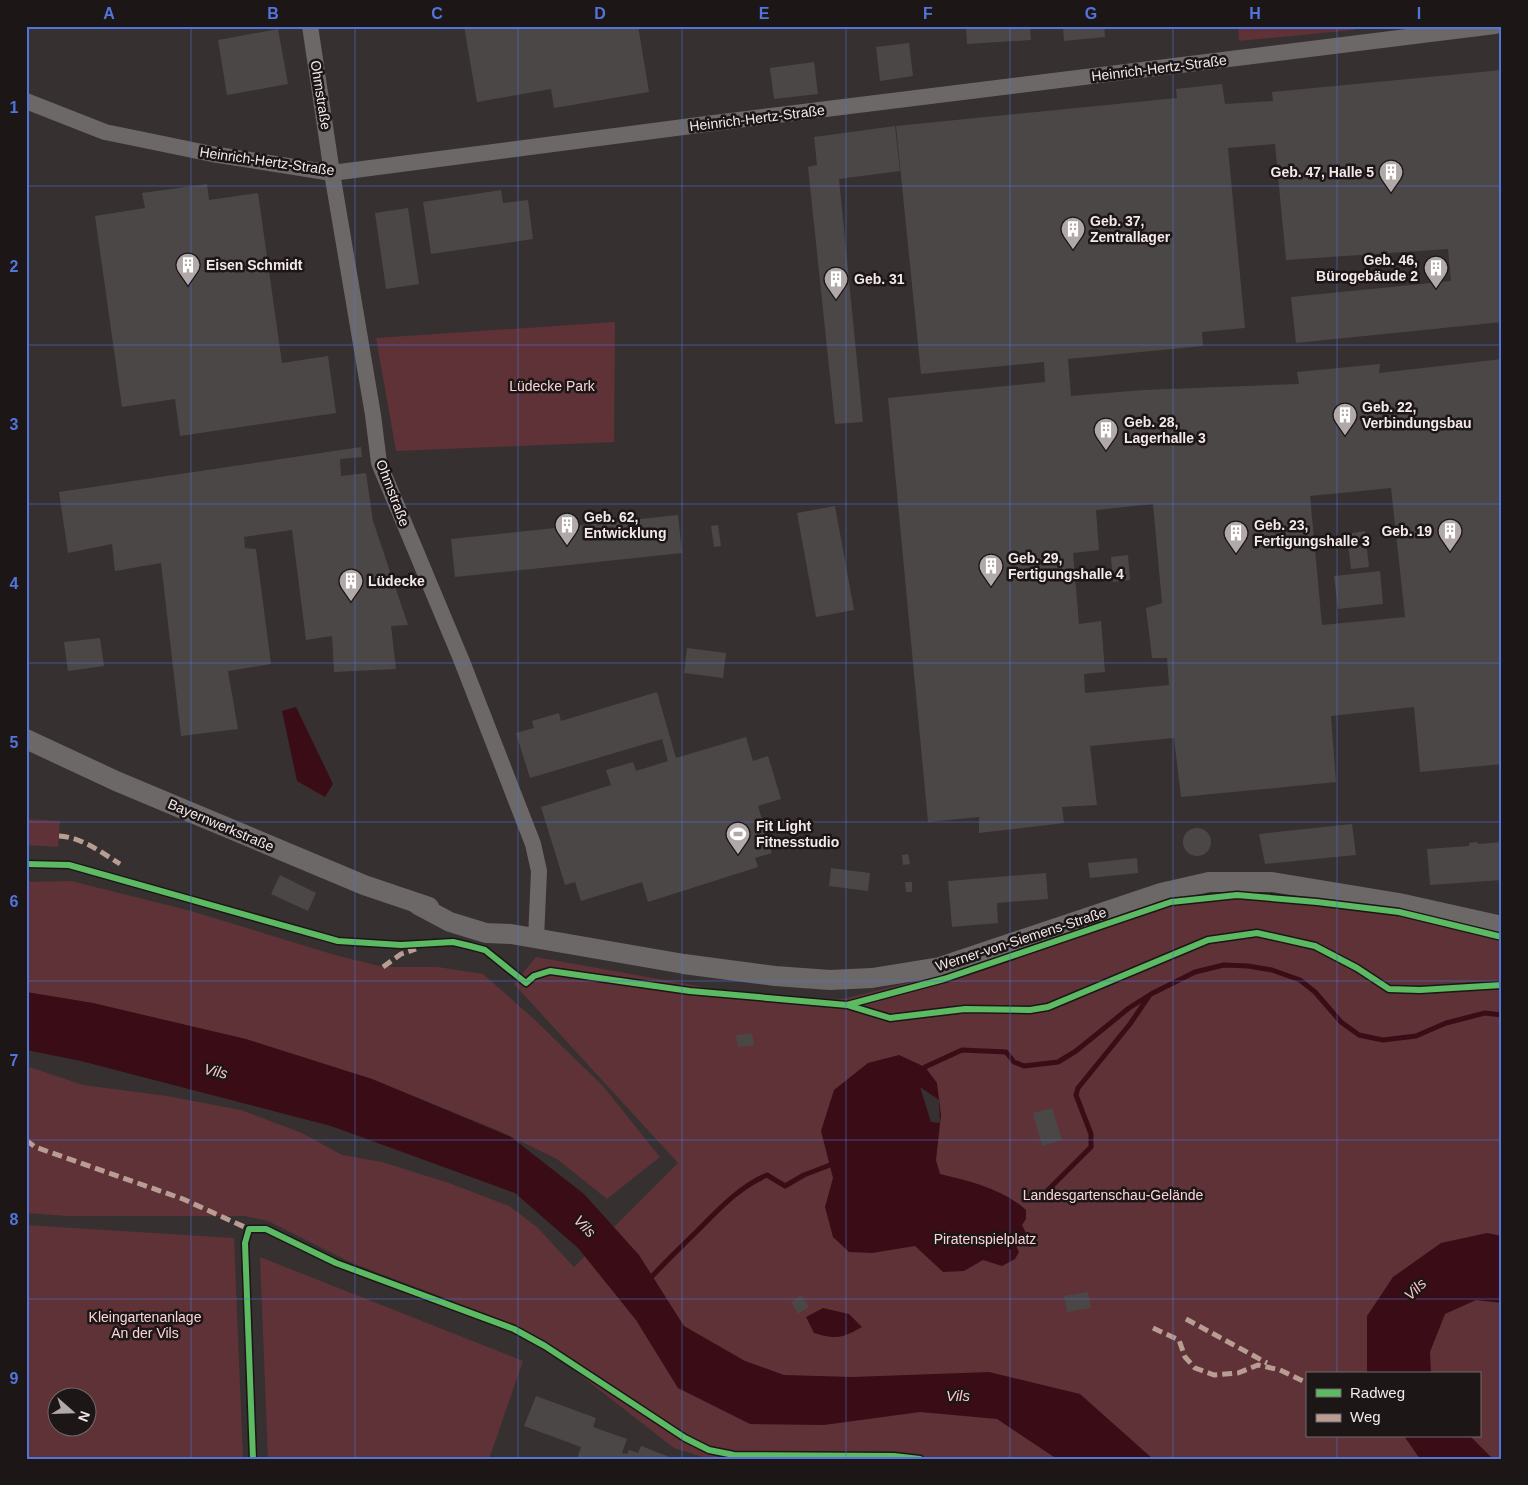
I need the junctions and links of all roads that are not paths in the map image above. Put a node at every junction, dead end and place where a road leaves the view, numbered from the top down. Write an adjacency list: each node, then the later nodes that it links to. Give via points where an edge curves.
1 (310, 26): 4 (street, Ohmstraße)
2 (1496, 26): 4 (street, Heinrich-Hertz-Straße)
3 (26, 102): 4 (street, Heinrich-Hertz-Straße, via 105,132 212,154)
4 (332, 173): 7 (street, Ohmstraße, via 379,463 534,844 539,871)
5 (26, 739): 7 (street, Bayernwerkstraße, via 125,785 364,886 418,905 450,922 486,932)
6 (1502, 926): 7 (street, Werner-von-Siemens-Straße, via 1399,903 1272,882 1209,882 1161,893 940,967 872,978 830,980 775,976)
7 (536, 939)

